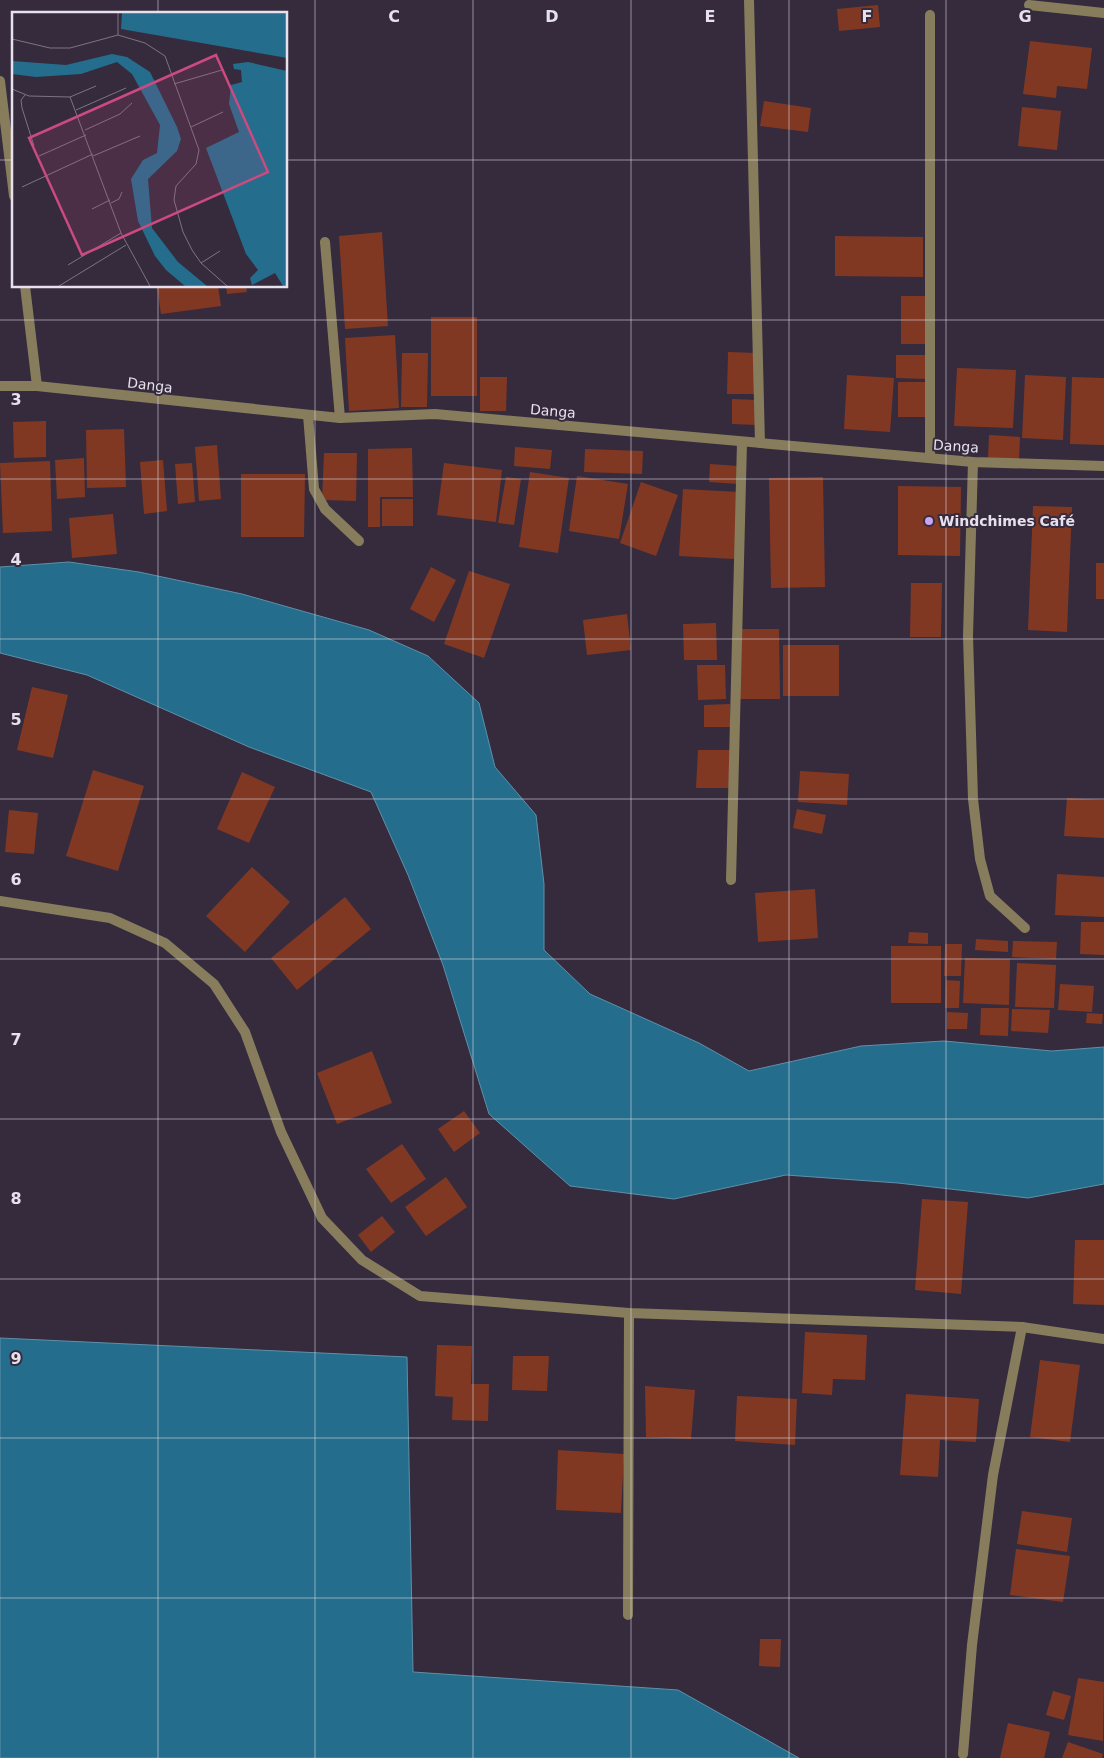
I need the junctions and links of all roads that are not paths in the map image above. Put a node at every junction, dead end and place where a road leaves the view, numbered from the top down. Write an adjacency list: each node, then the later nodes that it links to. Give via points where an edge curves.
1 (749, 0): 14 (street)
2 (1029, 5): 3 (street)
3 (1104, 13)
4 (930, 15): 15 (street)
5 (0, 81): 6 (street)
6 (12, 180)
7 (326, 242): 12 (street)
8 (25, 288): 10 (street)
9 (0, 386): 10 (street, Danga)
10 (37, 386): 11 (street, Danga)
11 (308, 416): 12 (street, Danga); 18 (street, via 314,489 325,509)
12 (340, 418): 13 (street, Danga, via 435,414)
13 (742, 442): 14 (street, Danga); 19 (street)
14 (760, 443): 15 (street, Danga)
15 (930, 458): 16 (street, Danga)
16 (973, 462): 17 (street, Danga); 21 (street, via 968,636 973,799 980,859 990,896)
17 (1104, 466)
18 (359, 541)
19 (731, 880)
20 (0, 901): 22 (street, via 110,918 165,943 214,984 245,1032 281,1132 322,1218 362,1260 420,1296)
21 (1025, 928)
22 (629, 1313): 23 (street); 25 (street)
23 (1022, 1326): 24 (street); 26 (street, via 992,1475)
24 (1104, 1339)
25 (628, 1615)
26 (963, 1754)

